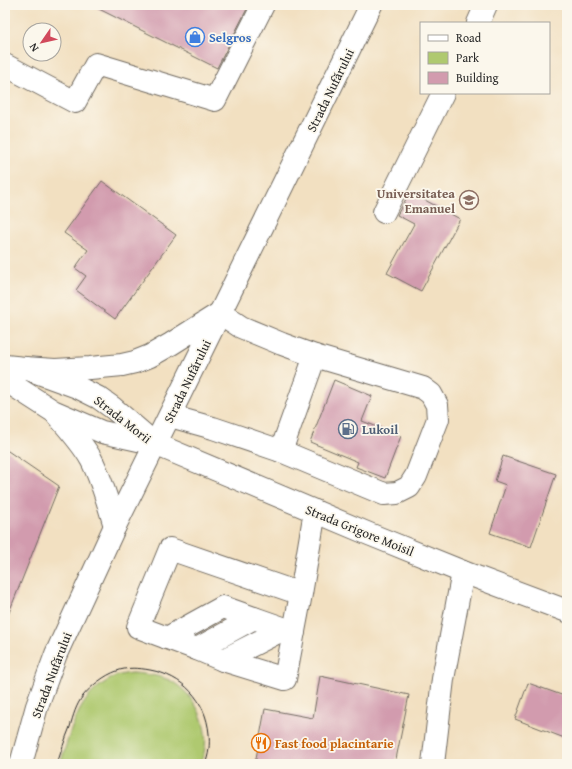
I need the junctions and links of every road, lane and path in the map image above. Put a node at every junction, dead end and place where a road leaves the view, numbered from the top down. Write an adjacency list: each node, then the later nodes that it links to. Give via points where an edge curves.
1 (263, 5): 5 (main road, via 215,100 96,64 75,102)
2 (371, 5): 8 (main road, Strada Nufărului)
3 (486, 5): 4 (main road)
4 (478, 22)
5 (5, 65)
6 (443, 94): 7 (main road)
7 (384, 212)
8 (220, 313): 9 (main road, via 247,330); 10 (main road, via 171,344 135,362 55,370); 13 (main road, Strada Nufărului)
9 (315, 356): 15 (main road); 15 (main road, via 422,388 431,394 437,405 438,419 416,476 409,487 397,493 384,494)
10 (15, 367): 14 (main road, Strada Morii, via 77,387 99,398)
11 (5, 380): 12 (main road, Strada Morii)
12 (53, 411): 14 (main road, Strada Morii, via 102,432); 17 (main road, via 90,458 106,494)
13 (170, 416): 14 (main road, Strada Nufărului); 15 (main road)
14 (155, 444): 16 (main road, Strada Grigore Moisil); 17 (main road, Strada Nufărului)
15 (281, 451)
16 (315, 511): 18 (main road, Strada Grigore Moisil); 19 (main road)
17 (115, 526): 26 (main road, Strada Nufărului, via 56,654)
18 (463, 572): 20 (main road, Strada Grigore Moisil); 27 (main road, via 443,679)
19 (301, 594): 22 (main road); 23 (main road, via 170,549 138,627)
20 (567, 611)
21 (254, 618): 22 (main road); 23 (main road, via 223,607); 24 (main road)
22 (289, 630): 25 (main road); 25 (main road, via 285,679)
23 (168, 638): 24 (main road)
24 (197, 649): 25 (main road)
25 (223, 660)
26 (21, 764)
27 (433, 764)

